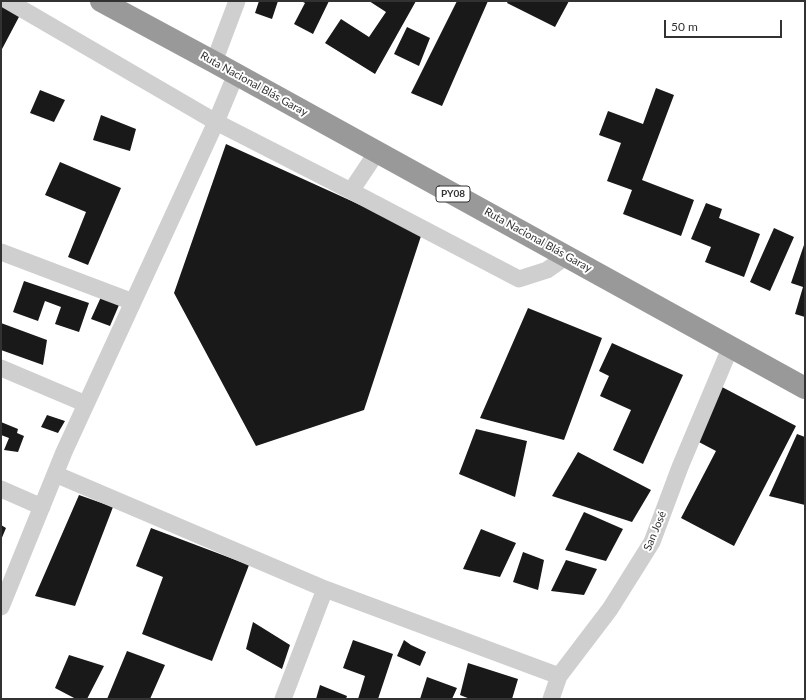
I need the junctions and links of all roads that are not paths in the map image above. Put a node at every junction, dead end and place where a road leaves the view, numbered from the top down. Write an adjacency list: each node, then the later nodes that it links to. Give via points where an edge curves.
1 (8, 1): 6 (street)
2 (101, 1): 4 (highway, Ruta Nacional Blás Garay / PY08)
3 (237, 1): 4 (street)
4 (214, 62): 5 (highway, Ruta Nacional Blás Garay / PY08)
5 (236, 74): 6 (street); 7 (highway, Ruta Nacional Blás Garay / PY08)
6 (216, 122): 8 (street); 11 (street)
7 (377, 152): 8 (street); 10 (highway, Ruta Nacional Blás Garay / PY08)
8 (351, 191): 10 (street, via 519,279 547,270)
9 (1, 252): 11 (street)
10 (567, 256): 12 (highway, Ruta Nacional Blás Garay / PY08)
11 (132, 302): 15 (street)
12 (731, 346): 14 (highway, Ruta Nacional Blás Garay / PY08); 21 (street, San José, via 680,467 652,542 610,610)
13 (1, 368): 15 (street)
14 (805, 388)
15 (86, 404): 16 (street)
16 (55, 474): 18 (street); 19 (street)
17 (1, 489): 18 (street)
18 (42, 507): 20 (street)
19 (325, 589): 21 (street); 22 (street)
20 (1, 607)
21 (559, 676): 23 (street, San José)
22 (283, 699)
23 (551, 699)

